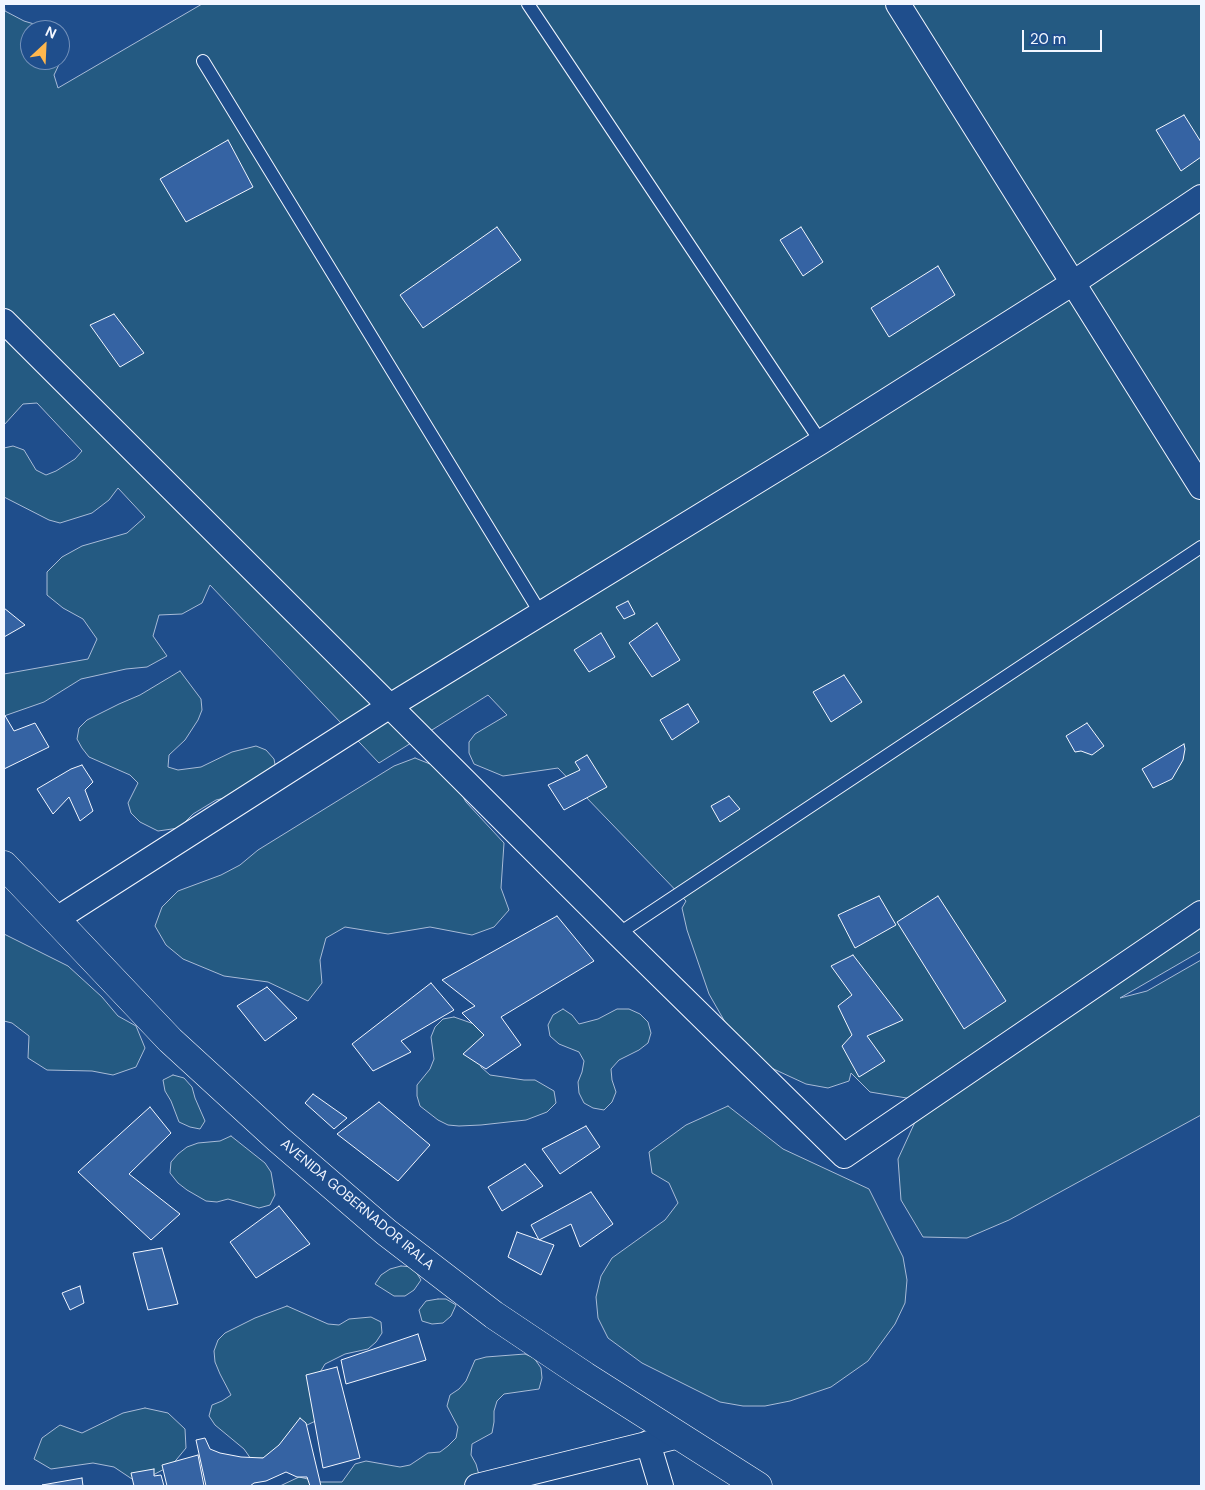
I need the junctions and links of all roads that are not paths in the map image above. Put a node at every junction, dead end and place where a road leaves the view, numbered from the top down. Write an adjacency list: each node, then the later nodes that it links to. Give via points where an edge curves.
1 (528, 4): 7 (lane)
2 (898, 4): 5 (street)
3 (203, 61): 10 (lane)
4 (1201, 197): 5 (street)
5 (1073, 283): 7 (street); 8 (street)
6 (4, 321): 11 (street)
7 (821, 442): 10 (street)
8 (1201, 487)
9 (1201, 547): 15 (lane)
10 (541, 614): 11 (street)
11 (390, 706): 14 (street); 15 (street)
12 (4, 865): 14 (main road, AVENIDA GOBERNADOR IRALA)
13 (1201, 913): 15 (street, via 844,1156)
14 (55, 920): 16 (main road, AVENIDA GOBERNADOR IRALA, via 170,1040 386,1232 494,1315)
15 (618, 934)
16 (679, 1436): 17 (street); 20 (main road, AVENIDA GOBERNADOR IRALA)
17 (648, 1444): 18 (street); 19 (street)
18 (477, 1486)
19 (661, 1486)
20 (758, 1486)

